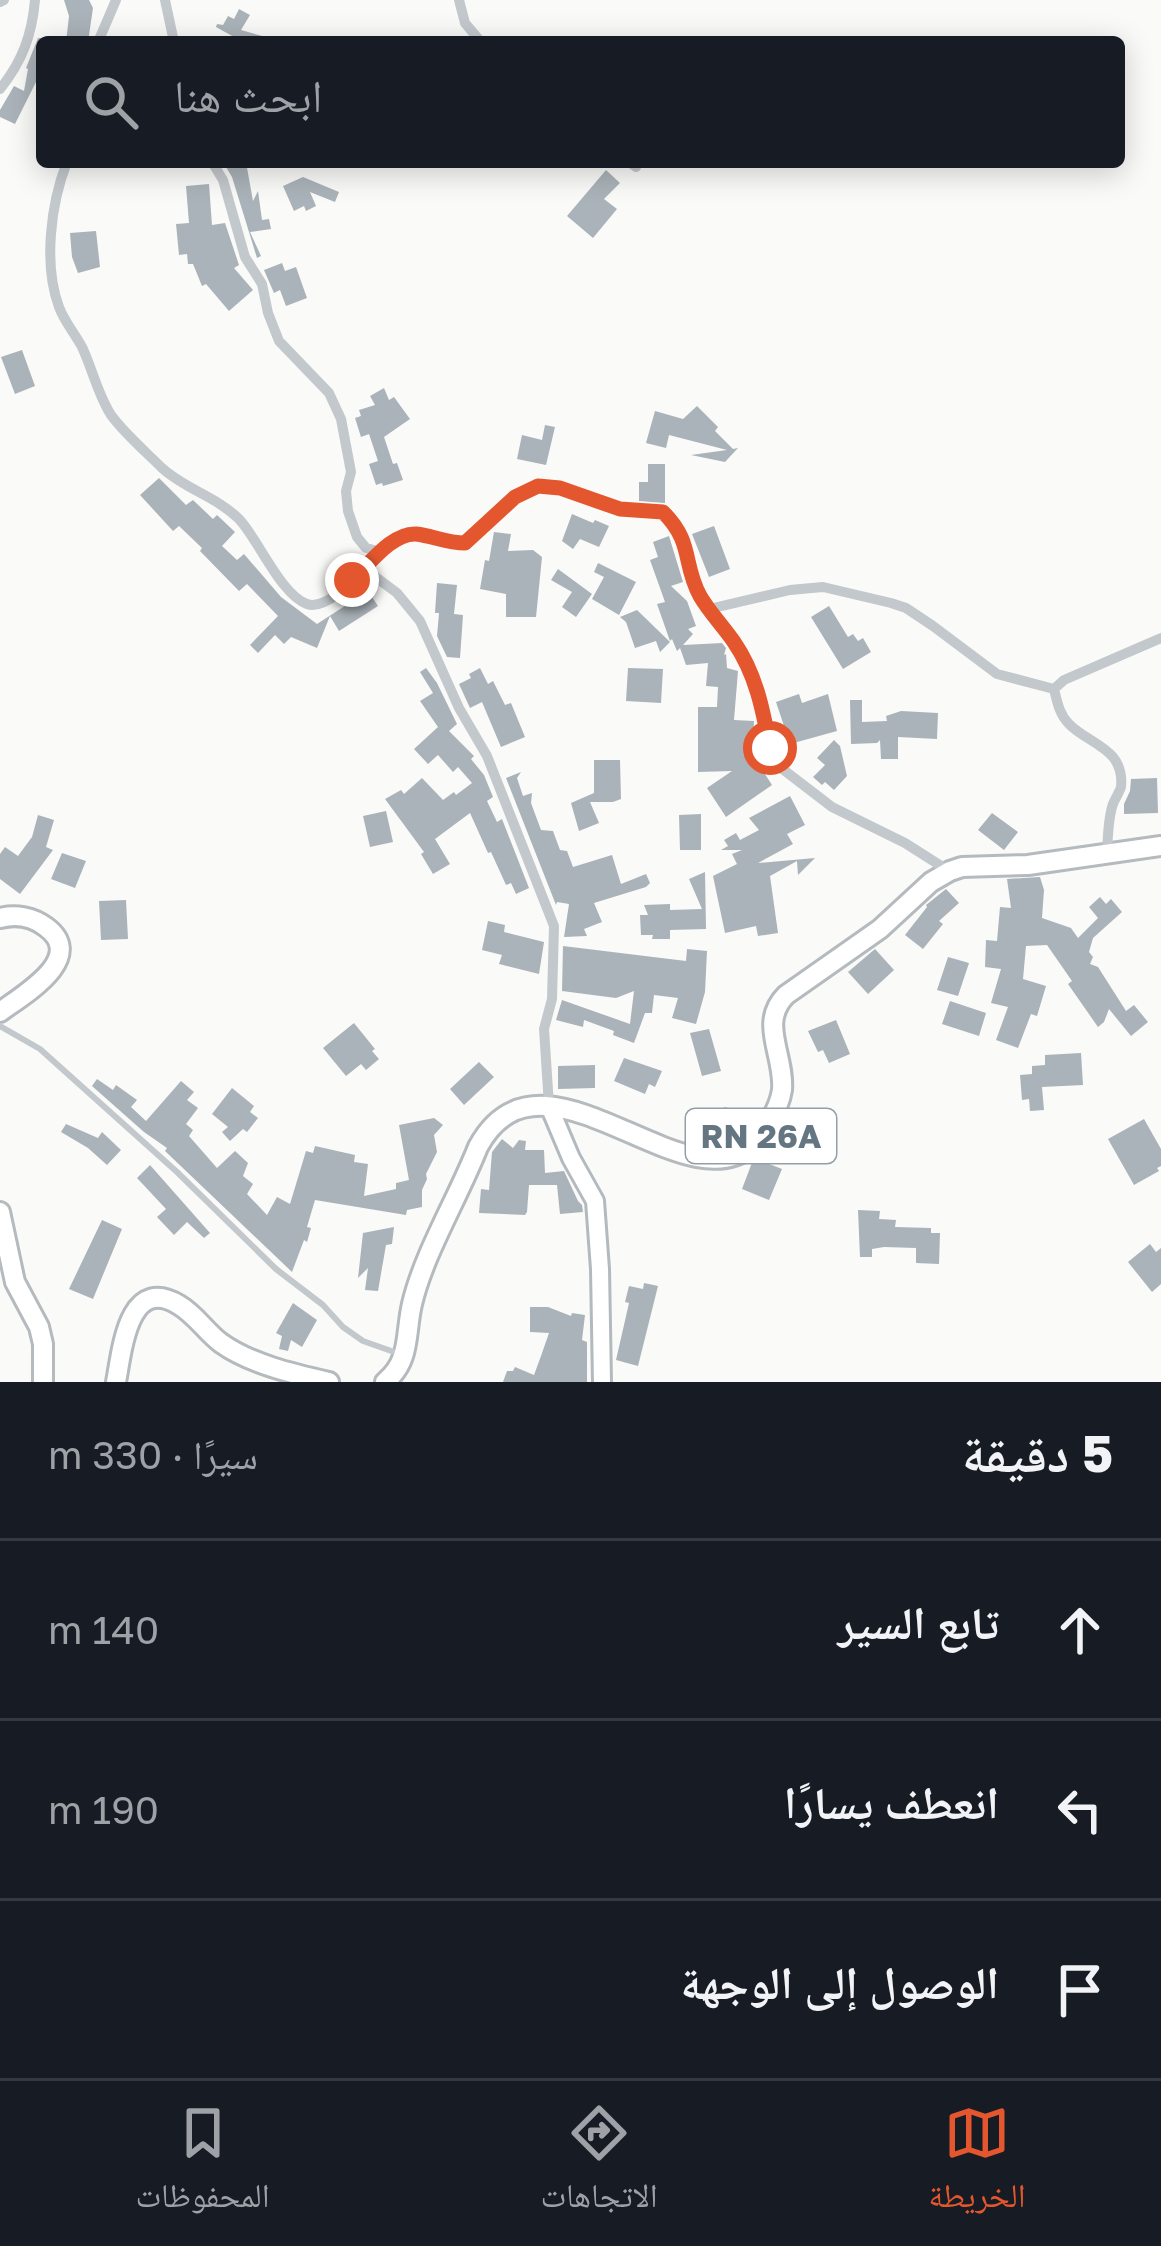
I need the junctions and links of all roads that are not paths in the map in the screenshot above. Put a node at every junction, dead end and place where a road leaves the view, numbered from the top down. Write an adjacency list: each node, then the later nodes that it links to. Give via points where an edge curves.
1 (35, 0): 8 (street, via 28,42)
2 (116, 0): 5 (street)
3 (164, 0): 6 (street)
4 (459, 0): 7 (street)
5 (101, 36)
6 (172, 36)
7 (476, 36)
8 (0, 89)
9 (66, 168): 12 (street, via 52,270 59,307 110,414 166,471 230,510 308,604 334,597)
10 (216, 168): 11 (street, via 279,341 329,393 341,419 357,537)
11 (382, 552): 12 (street); 13 (street, via 415,534 465,543 515,497 538,486 560,488 620,509 663,512 684,539)
12 (364, 569): 22 (street, via 420,621 487,756 554,926 544,1029)
13 (709, 609): 15 (street, via 823,587 906,608 997,674); 18 (street, via 751,675 776,764 832,807)
14 (1161, 638): 15 (street)
15 (1054, 689): 17 (street, via 1069,724 1102,745 1118,768)
16 (1161, 846): 17 (main road)
17 (1107, 852): 18 (main road)
18 (950, 871): 22 (main road, RN 26A, via 775,1006 779,1106 742,1154 694,1157)
19 (0, 918): 20 (main road, via 42,923 60,953 47,976)
20 (0, 1012)
21 (0, 1026): 24 (lane, via 40,1049 344,1327)
22 (548, 1106): 24 (main road, via 520,1108 487,1131 422,1275); 29 (street, via 595,1201)
23 (0, 1212): 25 (main road, via 15,1282 39,1327)
24 (404, 1356): 28 (main road)
25 (43, 1382)
26 (116, 1382): 27 (main road, via 129,1321 152,1299 175,1302 236,1352)
27 (328, 1382)
28 (385, 1382)
29 (602, 1382)

